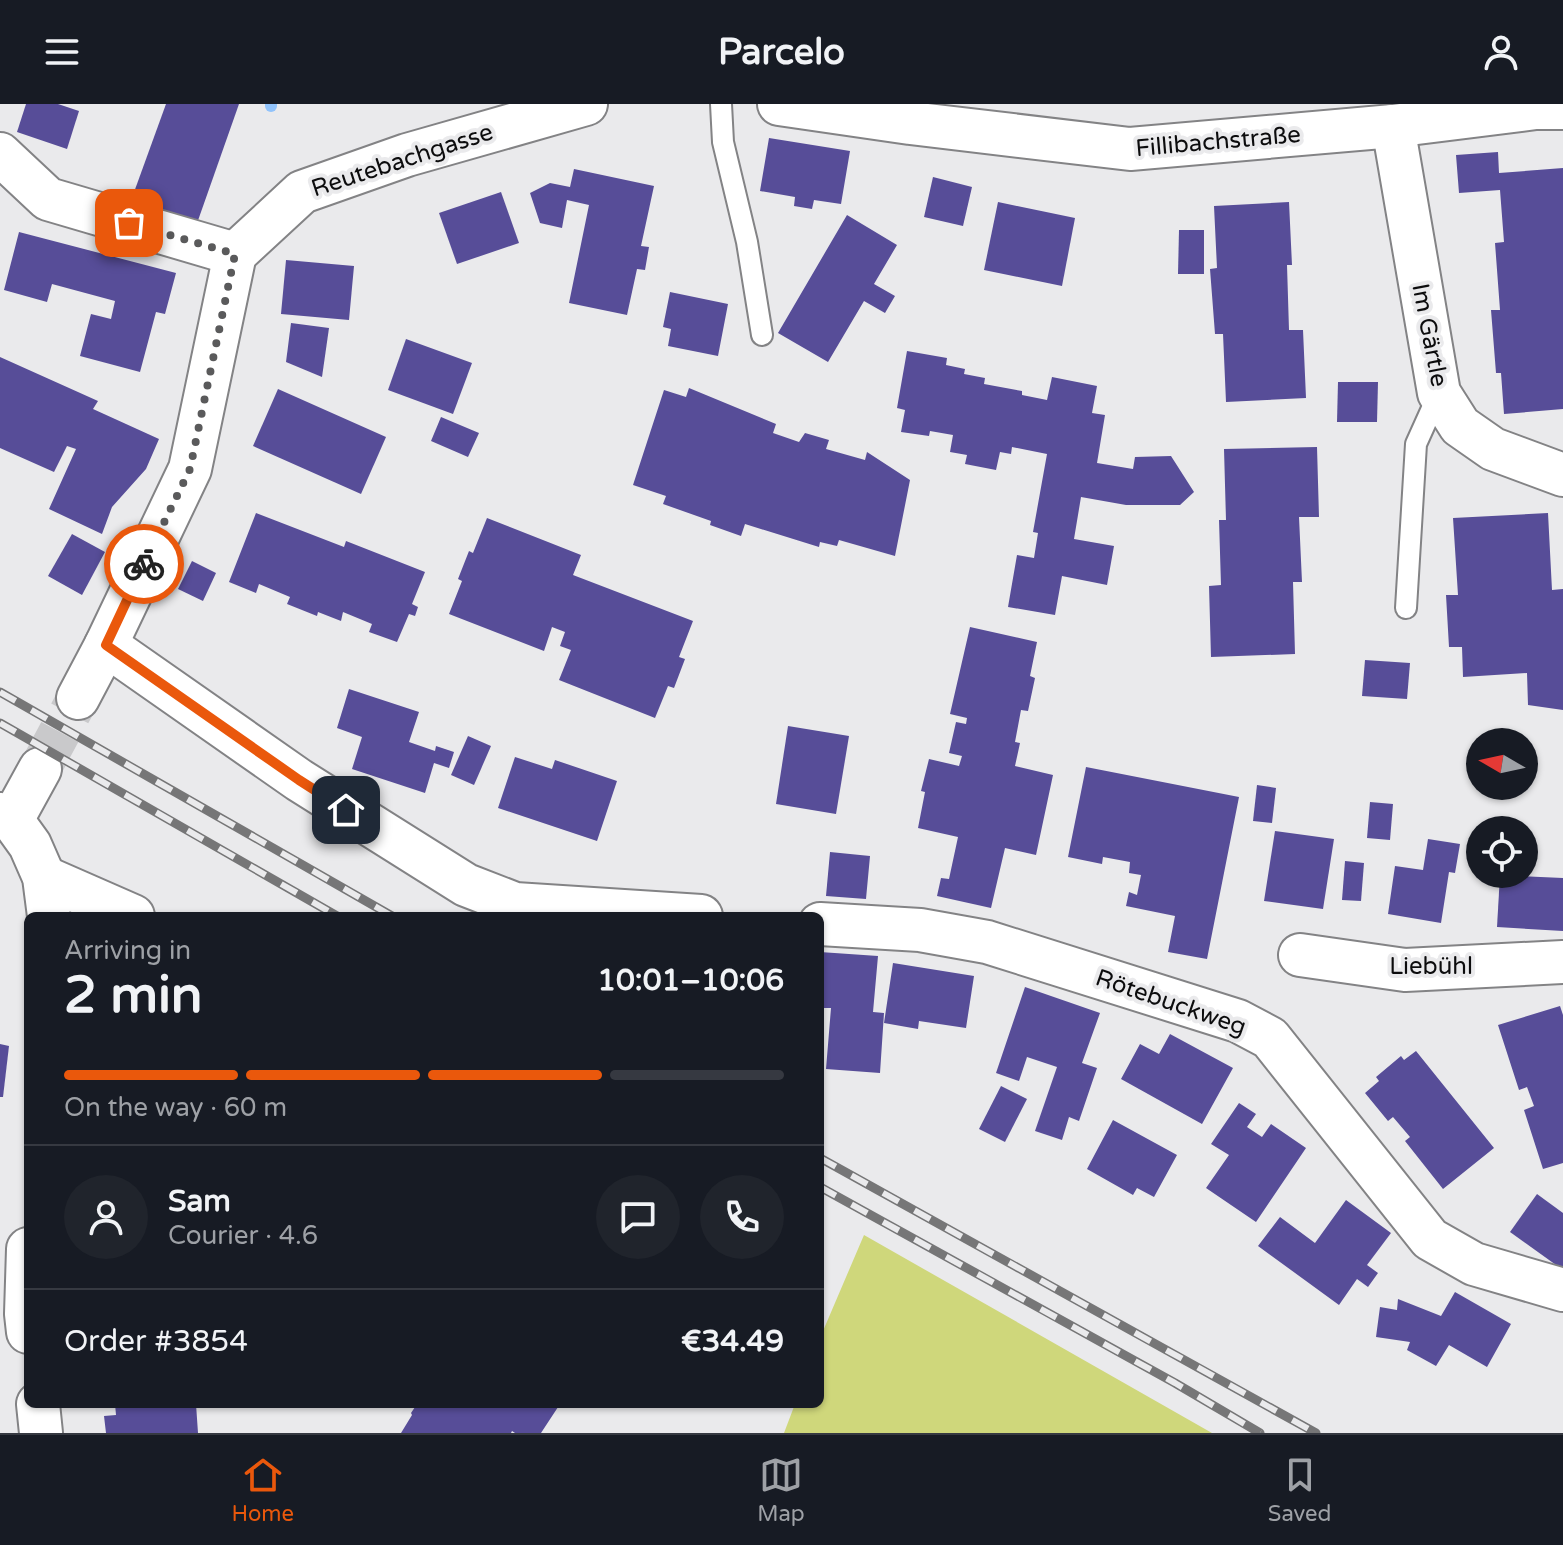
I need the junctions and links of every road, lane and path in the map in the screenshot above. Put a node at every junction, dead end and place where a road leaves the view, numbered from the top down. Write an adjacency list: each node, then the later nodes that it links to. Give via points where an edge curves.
1 (586, 104): 7 (street, Reutebachgasse, via 407,155 302,192)
2 (721, 104): 8 (lane, via 723,142)
3 (779, 104): 5 (street, Fillibachstraße, via 1130,149)
4 (1545, 107): 5 (street, Fillibachstraße)
5 (1393, 126): 9 (street, Im Gärtle)
6 (0, 154): 7 (street, via 48,199)
7 (235, 254): 12 (street, via 190,469)
8 (762, 335)
9 (1439, 393): 10 (street, Im Gärtle, via 1460,426 1493,449); 11 (lane, via 1416,444)
10 (1563, 475)
11 (1406, 608)
12 (106, 645): 13 (street); 18 (street, via 299,780 466,885 515,904)
13 (78, 698)
14 (40, 769): 15 (street)
15 (6, 817): 16 (street, via 30,845)
16 (47, 896): 17 (street)
17 (116, 912)
18 (639, 912)
19 (824, 924): 22 (street, Rötebuckweg, via 920,930 987,942 1238,1021 1270,1038 1430,1239 1474,1264)
20 (1300, 955): 21 (street, Liebühl, via 1405,970)
21 (1563, 962)
22 (1563, 1290)
23 (38, 1408): 24 (street)
24 (41, 1433)

